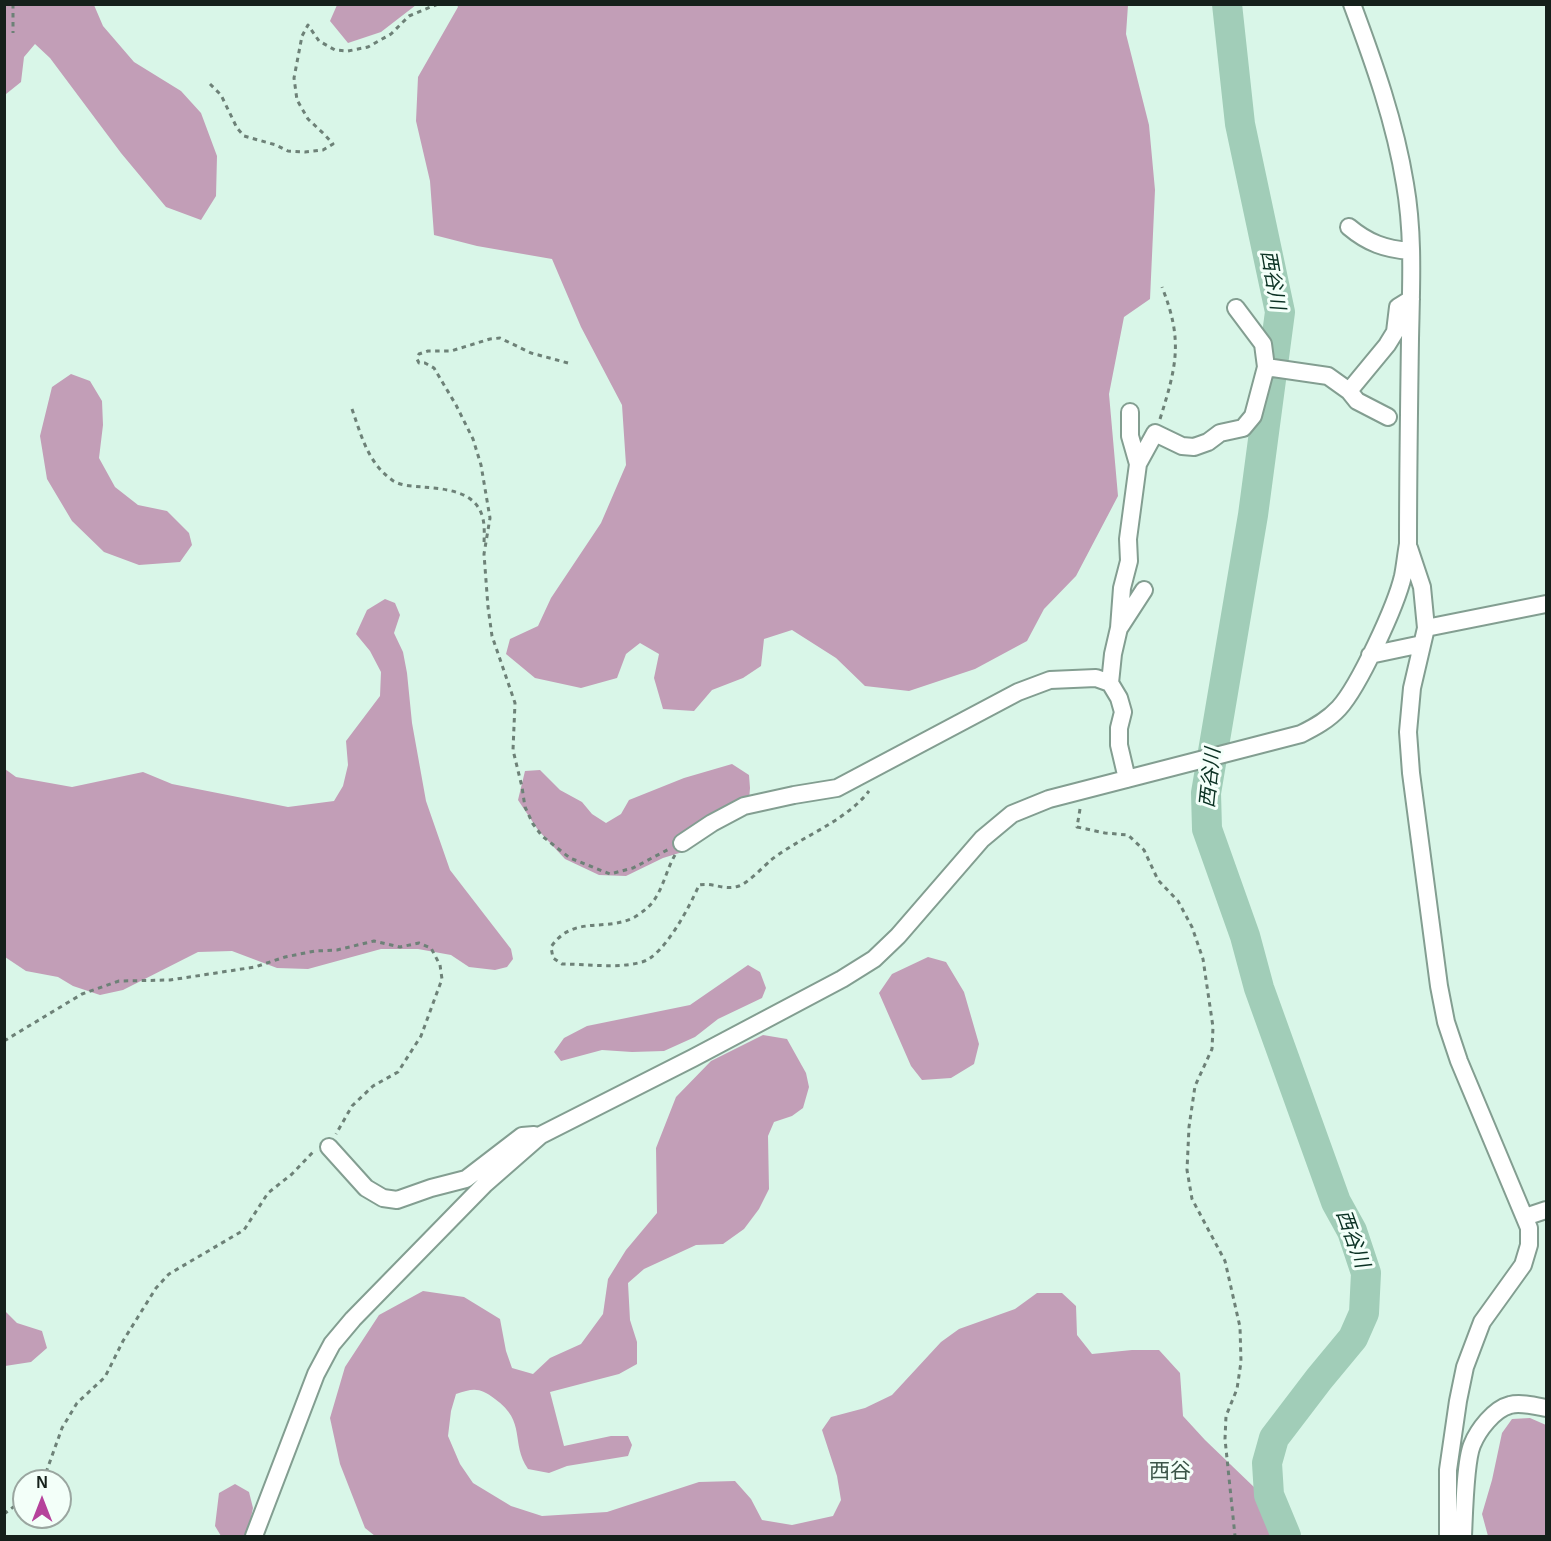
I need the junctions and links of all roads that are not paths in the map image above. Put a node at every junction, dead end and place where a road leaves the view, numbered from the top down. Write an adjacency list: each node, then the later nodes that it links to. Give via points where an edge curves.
1 (1352, 4): 3 (street, via 1393,127 1406,184)
2 (1349, 227): 3 (street, via 1376,245)
3 (1410, 251): 4 (street)
4 (1411, 299): 7 (street, via 1398,307 1395,332); 11 (street)
5 (1236, 308): 6 (street, via 1263,344)
6 (1273, 367): 7 (street, via 1328,376); 10 (street, via 1253,416 1243,428 1221,433 1194,447 1182,446 1155,433)
7 (1349, 391): 9 (street, via 1357,401)
8 (1131, 412): 10 (street, via 1130,436)
9 (1388, 417)
10 (1138, 464): 14 (street)
11 (1408, 544): 15 (street, via 1422,587); 16 (street, via 1403,578)
12 (1144, 590): 14 (street)
13 (1546, 604): 15 (street)
14 (1119, 628): 17 (street)
15 (1424, 636): 16 (street); 23 (street, via 1412,688 1408,732 1439,986 1459,1061)
16 (1370, 655): 18 (street, via 1340,707 1323,723 1301,734)
17 (1110, 683): 18 (street, via 1123,712 1119,745); 19 (street, via 1096,678 1050,680 1018,692 837,788 744,806)
18 (1127, 779): 20 (street, via 1048,799 1012,814 982,839 874,959)
19 (682, 843)
20 (541, 1135): 21 (street, via 522,1136 466,1179 397,1200 383,1198 366,1188); 25 (street, via 485,1184 332,1344 316,1374)
21 (329, 1147)
22 (1546, 1210): 23 (street)
23 (1525, 1217): 26 (street, via 1530,1245 1523,1265 1482,1322 1466,1366 1448,1470)
24 (1546, 1408): 27 (street, via 1510,1405 1496,1413 1481,1431 1469,1459)
25 (254, 1536)
26 (1448, 1536)
27 (1463, 1536)

